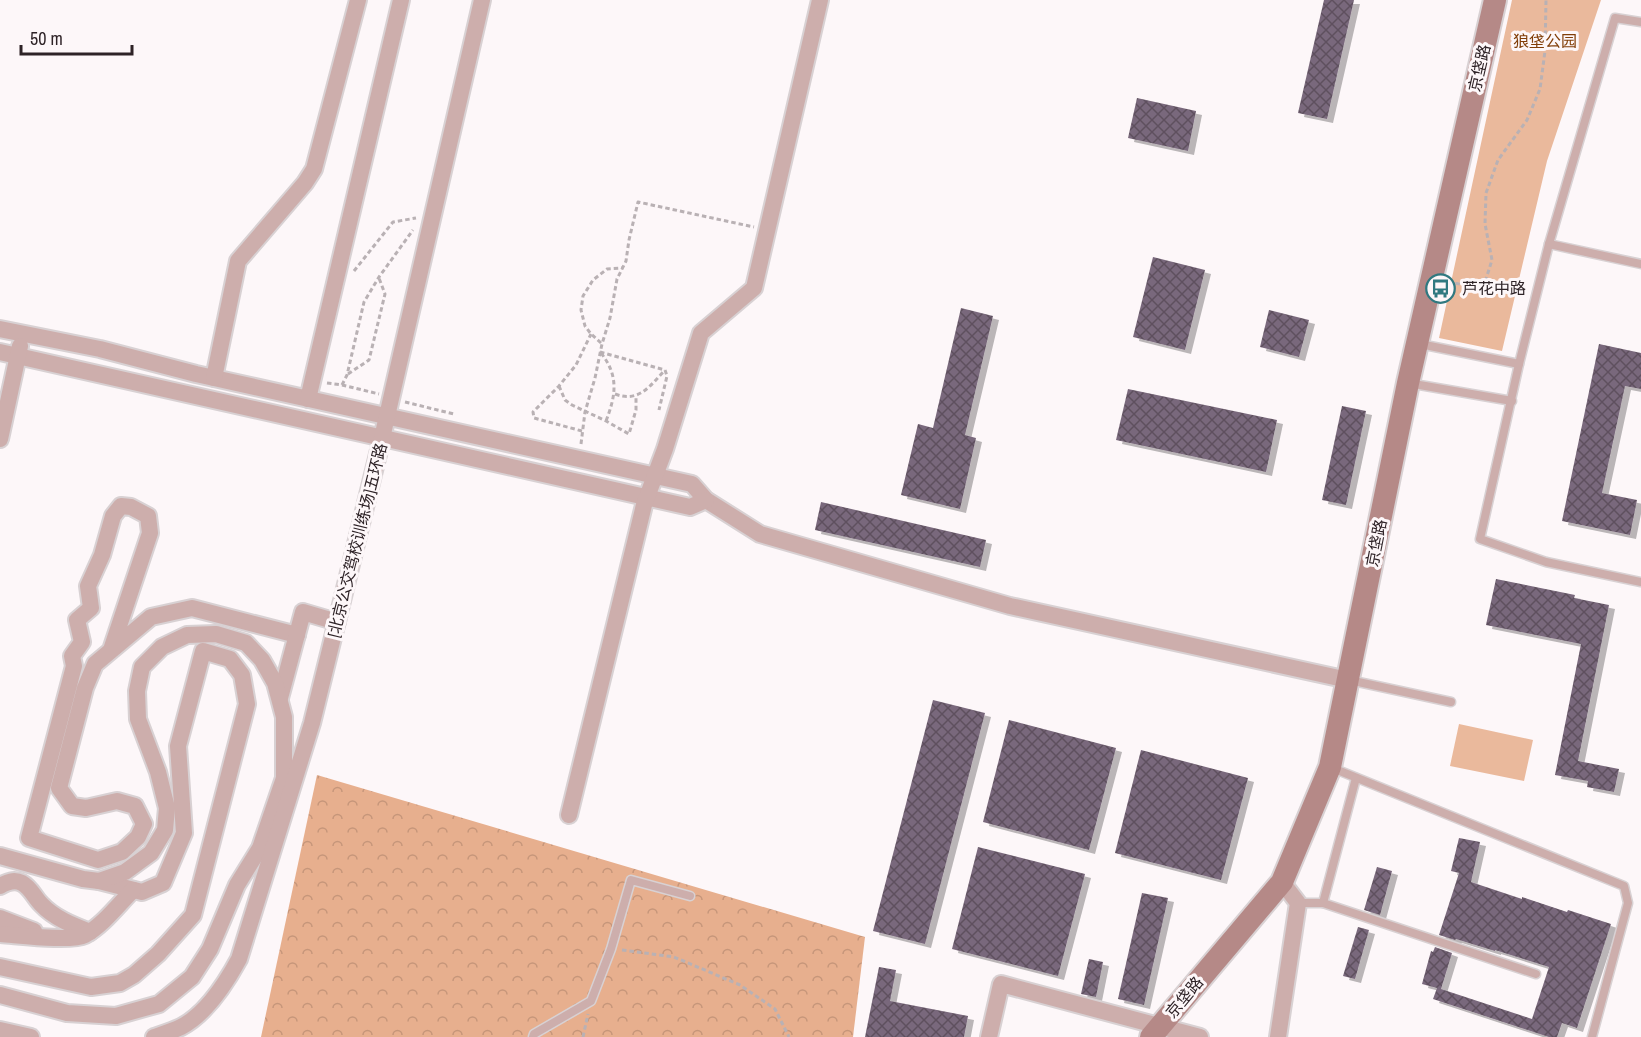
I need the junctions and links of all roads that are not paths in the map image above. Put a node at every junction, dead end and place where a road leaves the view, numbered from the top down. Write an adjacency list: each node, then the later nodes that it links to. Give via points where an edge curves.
1 (358, 0): 15 (street, via 314,169 238,261)
2 (400, 0): 17 (street)
3 (483, 0): 19 (street, [北京公交驾校训练场]五环路)
4 (820, 0): 22 (street, via 754,288 701,333)
5 (1495, 0): 11 (street, 京垡路)
6 (1641, 22): 7 (lane, via 1615,18)
7 (1549, 244): 8 (lane); 14 (lane)
8 (1641, 264)
9 (0, 329): 10 (street)
10 (23, 334): 13 (street); 15 (street)
11 (1417, 344): 14 (lane); 16 (street, 京垡路)
12 (0, 352): 13 (street)
13 (18, 356): 20 (street); 21 (street)
14 (1519, 364): 18 (lane)
15 (214, 378): 17 (street)
16 (1408, 382): 18 (lane); 29 (street, 京垡路)
17 (308, 399): 19 (street)
18 (1512, 401): 25 (lane, via 1480,539 1546,562)
19 (386, 417): 20 (street, [北京公交驾校训练场]五环路); 22 (street)
20 (382, 438): 23 (street); 26 (street, [北京公交驾校训练场]五环路)
21 (0, 439)
22 (655, 476): 23 (street); 24 (street, via 692,484)
23 (647, 497): 24 (street, via 690,507); 34 (street)
24 (706, 500): 29 (street, via 760,534 1011,606)
25 (1641, 582)
26 (337, 622): 27 (street, via 303,612); 53 (street, [北京公交驾校训练场]五环路, via 312,723 239,958 226,982 204,1008 182,1026)
27 (297, 635): 28 (street, via 192,608 151,617); 30 (street)
28 (111, 650): 28 (street, via 95,663 85,688 59,788 72,806 86,808 117,801 135,806 144,824 138,837 122,852 98,860 29,838 74,666 72,656 82,642 77,620 91,608 88,586 113,516 122,506 148,516 150,533)
29 (1348, 680): 31 (lane); 32 (street, 京垡路)
30 (280, 701): 36 (street, via 262,660 246,643 216,634 187,635 162,647 142,667 137,691 138,719 167,807 165,830 152,853 125,872); 49 (street, via 284,717 284,778 260,848 237,885 210,949 192,977 159,1004 116,1016 67,1013)
31 (1451, 702)
32 (1330, 767): 33 (lane); 37 (street, 京垡路)
33 (1356, 778): 42 (lane); 58 (lane, via 1623,886 1628,903)
34 (569, 815)
35 (0, 856): 36 (street)
36 (99, 881): 39 (street)
37 (1282, 882): 41 (street); 51 (street, 京垡路)
38 (0, 886): 44 (street, via 20,881 50,912)
39 (133, 890): 44 (street); 47 (street, via 142,892 163,884 184,833 178,746 203,651 230,659 242,675 247,704 193,915 158,954 120,983 91,987)
40 (690, 896): 54 (lane, via 631,880 591,1001)
41 (1298, 903): 42 (lane); 57 (street)
42 (1323, 903): 48 (lane)
43 (0, 918): 46 (street)
44 (90, 932): 46 (street, via 82,937)
45 (0, 934): 46 (street)
46 (54, 938)
47 (0, 967)
48 (1536, 974)
49 (0, 995)
50 (0, 1030): 52 (street)
51 (1156, 1031): 55 (street, via 1001,984); 56 (street)
52 (31, 1037)
53 (154, 1037)
54 (533, 1037)
55 (989, 1037)
56 (1200, 1037)
57 (1278, 1037)
58 (1592, 1037)

